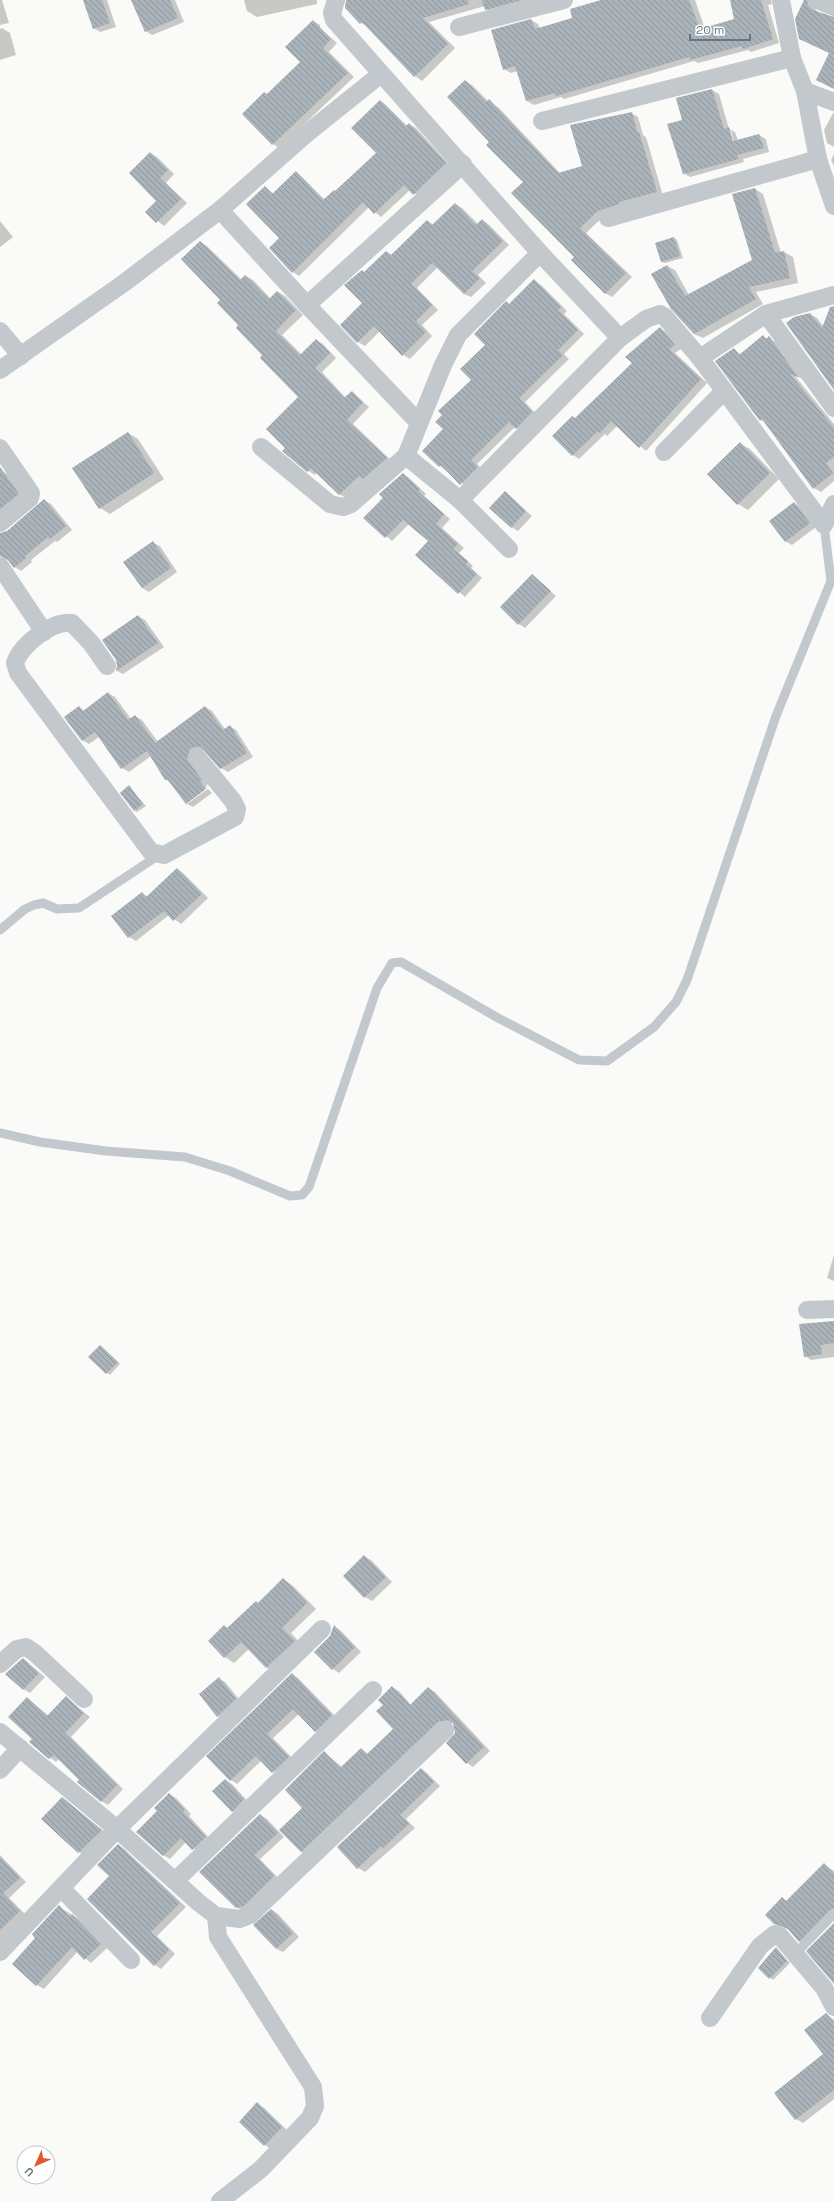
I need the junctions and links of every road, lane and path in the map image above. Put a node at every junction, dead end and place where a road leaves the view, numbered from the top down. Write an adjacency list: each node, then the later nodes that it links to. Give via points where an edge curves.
1 (336, 0): 8 (street, via 332,13 334,20)
2 (564, 0): 6 (street)
3 (781, 0): 7 (street)
4 (817, 0): 5 (street)
5 (834, 7)
6 (459, 27)
7 (792, 58): 9 (street); 11 (street)
8 (381, 74): 13 (street); 15 (street)
9 (805, 90): 10 (street); 12 (street)
10 (834, 102)
11 (542, 121)
12 (818, 159): 14 (street); 16 (street)
13 (463, 164): 17 (street); 19 (street)
14 (834, 206)
15 (220, 210): 19 (street); 23 (street, via 124,283)
16 (608, 218)
17 (540, 253): 22 (street); 28 (street, via 458,335 443,364)
18 (834, 295): 20 (street)
19 (307, 305): 28 (street)
20 (766, 314): 24 (street); 27 (street)
21 (0, 331): 23 (street)
22 (620, 338): 24 (street, via 646,319 660,314); 33 (street)
23 (20, 356): 25 (street)
24 (700, 358): 26 (street)
25 (0, 370)
26 (724, 391): 31 (street); 36 (street)
27 (834, 408)
28 (420, 423): 32 (street)
29 (262, 446): 32 (street, via 330,504 343,507 358,498)
30 (0, 448): 35 (street, via 31,493 30,498)
31 (664, 452)
32 (406, 456): 33 (street)
33 (460, 500): 37 (street)
34 (834, 504): 36 (street)
35 (0, 523)
36 (824, 525): 44 (lane, via 831,581 776,716 687,980 676,1002 654,1027 607,1061 579,1060 498,1018 401,962 392,963 377,988 309,1188 296,1197 185,1157 106,1152)
37 (509, 549)
38 (0, 566): 39 (street)
39 (44, 632): 40 (street, via 56,625 72,623 91,643); 42 (street, via 20,651 15,663 18,673 148,850)
40 (107, 666)
41 (197, 757): 42 (street, via 233,801 237,813 235,817 164,855)
42 (159, 855): 43 (lane, via 79,908 57,909 43,903 34,905 25,909)
43 (0, 930)
44 (0, 1133)
45 (834, 1309): 46 (street)
46 (807, 1310)
47 (322, 1629): 55 (street)
48 (0, 1664): 50 (street, via 17,1649 26,1647)
49 (373, 1690): 56 (street)
50 (84, 1699)
51 (445, 1730): 59 (street, via 250,1914 240,1919)
52 (0, 1732): 53 (street)
53 (20, 1748): 54 (street); 55 (street)
54 (0, 1770)
55 (117, 1829): 56 (street); 57 (street)
56 (176, 1880): 59 (street)
57 (61, 1888): 60 (street); 62 (street)
58 (834, 1914): 61 (lane)
59 (216, 1916): 65 (street, via 218,1937 313,2087 315,2106 310,2118 261,2169)
60 (0, 1952)
61 (795, 1954): 63 (street, via 824,1988); 64 (street, via 780,1936 770,1936 760,1946)
62 (131, 1960)
63 (834, 2007)
64 (710, 2018)
65 (220, 2201)

